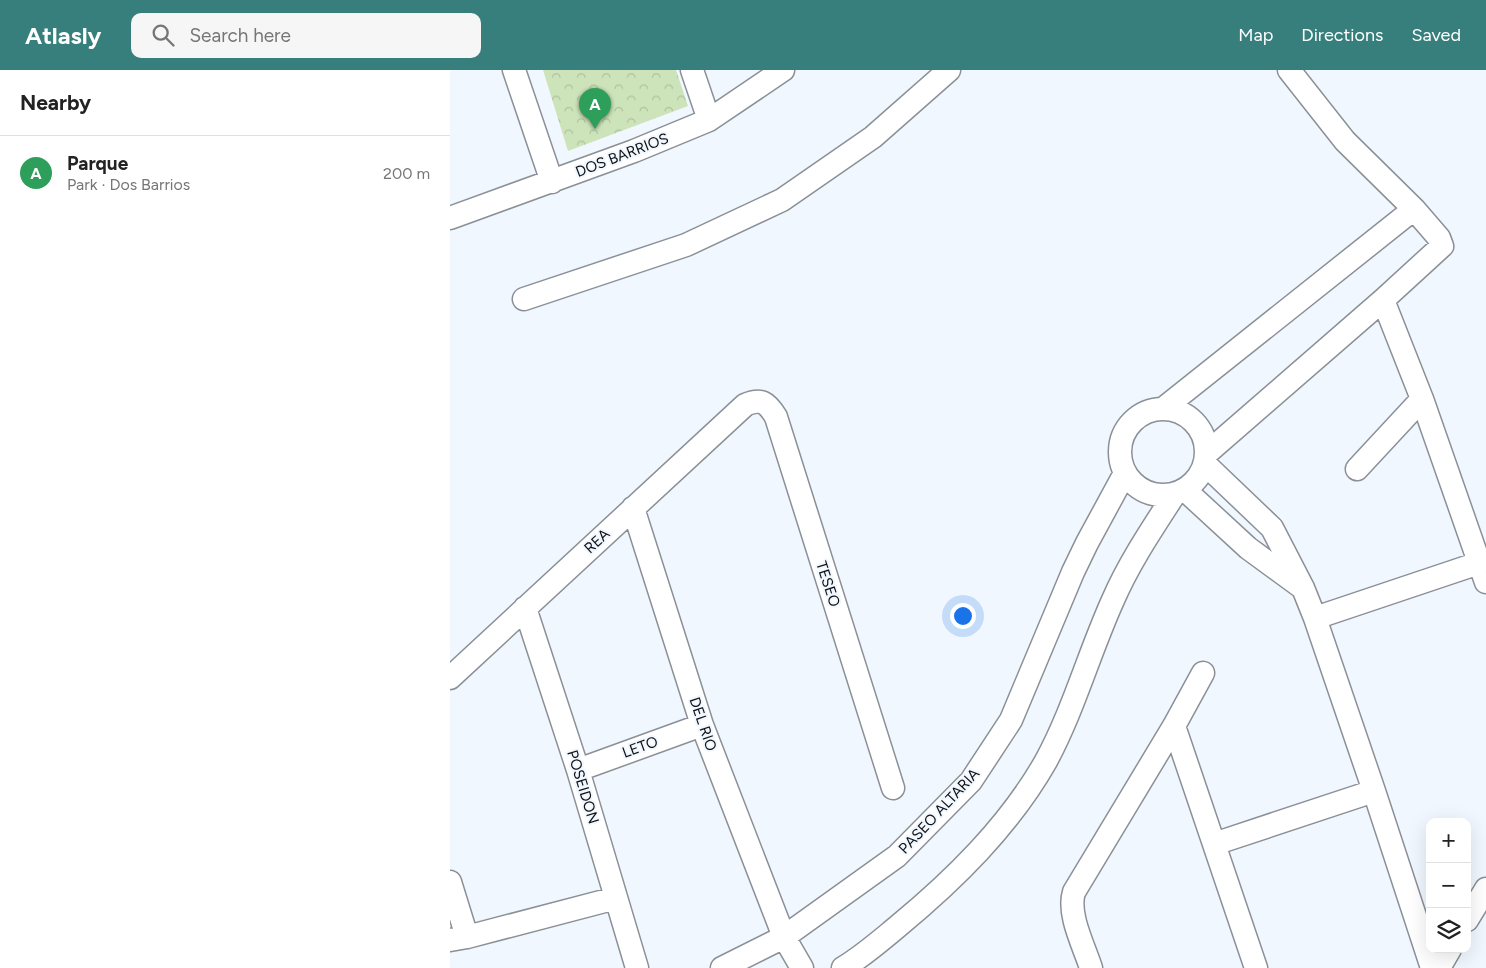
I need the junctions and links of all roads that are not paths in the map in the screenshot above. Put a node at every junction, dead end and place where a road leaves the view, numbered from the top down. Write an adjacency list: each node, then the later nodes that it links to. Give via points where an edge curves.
1 (514, 70): 7 (street)
2 (692, 70): 6 (street)
3 (783, 70): 6 (street, DOS BARRIOS)
4 (949, 70): 10 (street, via 874,137 782,200 686,245)
5 (1289, 70): 8 (street, via 1346,141)
6 (709, 120): 7 (street, DOS BARRIOS)
7 (552, 182): 9 (street, DOS BARRIOS)
8 (1414, 209): 11 (street, via 1442,246); 14 (street)
9 (450, 218)
10 (524, 299)
11 (1383, 300): 12 (street); 15 (street)
12 (1422, 399): 16 (street); 20 (street)
13 (745, 405): 19 (street, REA); 29 (street, TESEO, via 763,402 776,417)
14 (1164, 408): 15 (street, via 1175,410 1195,422 1205,442); 17 (street, via 1142,414 1126,430 1120,452)
15 (1206, 459): 18 (street, via 1194,484); 21 (street, via 1272,528)
16 (1357, 468)
17 (1125, 474): 18 (street, via 1141,490 1151,494); 36 (street, PASEO ALTARIA, via 1073,572 1011,720 971,781 897,856)
18 (1179, 493): 21 (street); 42 (street, via 1121,581 1077,695 1046,760 1028,789 965,866 926,903)
19 (633, 508): 22 (street, REA); 26 (street, DEL RIO)
20 (1483, 572): 23 (street)
21 (1302, 588): 23 (street)
22 (525, 608): 25 (street, REA); 28 (street, POSEIDON)
23 (1315, 618): 30 (street)
24 (1203, 673): 27 (street)
25 (450, 678)
26 (702, 725): 28 (street, LETO); 36 (street, DEL RIO)
27 (1174, 726): 31 (street); 43 (street, via 1074,892 1072,911)
28 (578, 770): 34 (street, POSEIDON)
29 (893, 788)
30 (1374, 791): 31 (street); 45 (street)
31 (1214, 844): 44 (street)
32 (450, 882): 37 (street)
33 (1486, 888): 35 (street)
34 (616, 898): 37 (street); 39 (street, POSEIDON)
35 (1471, 913)
36 (784, 937): 40 (street, PASEO ALTARIA); 41 (street, DEL RIO)
37 (458, 939)
38 (1448, 953): 46 (street)
39 (637, 968)
40 (722, 968)
41 (802, 968)
42 (843, 968)
43 (1091, 968)
44 (1256, 968)
45 (1432, 968)
46 (1439, 968)

